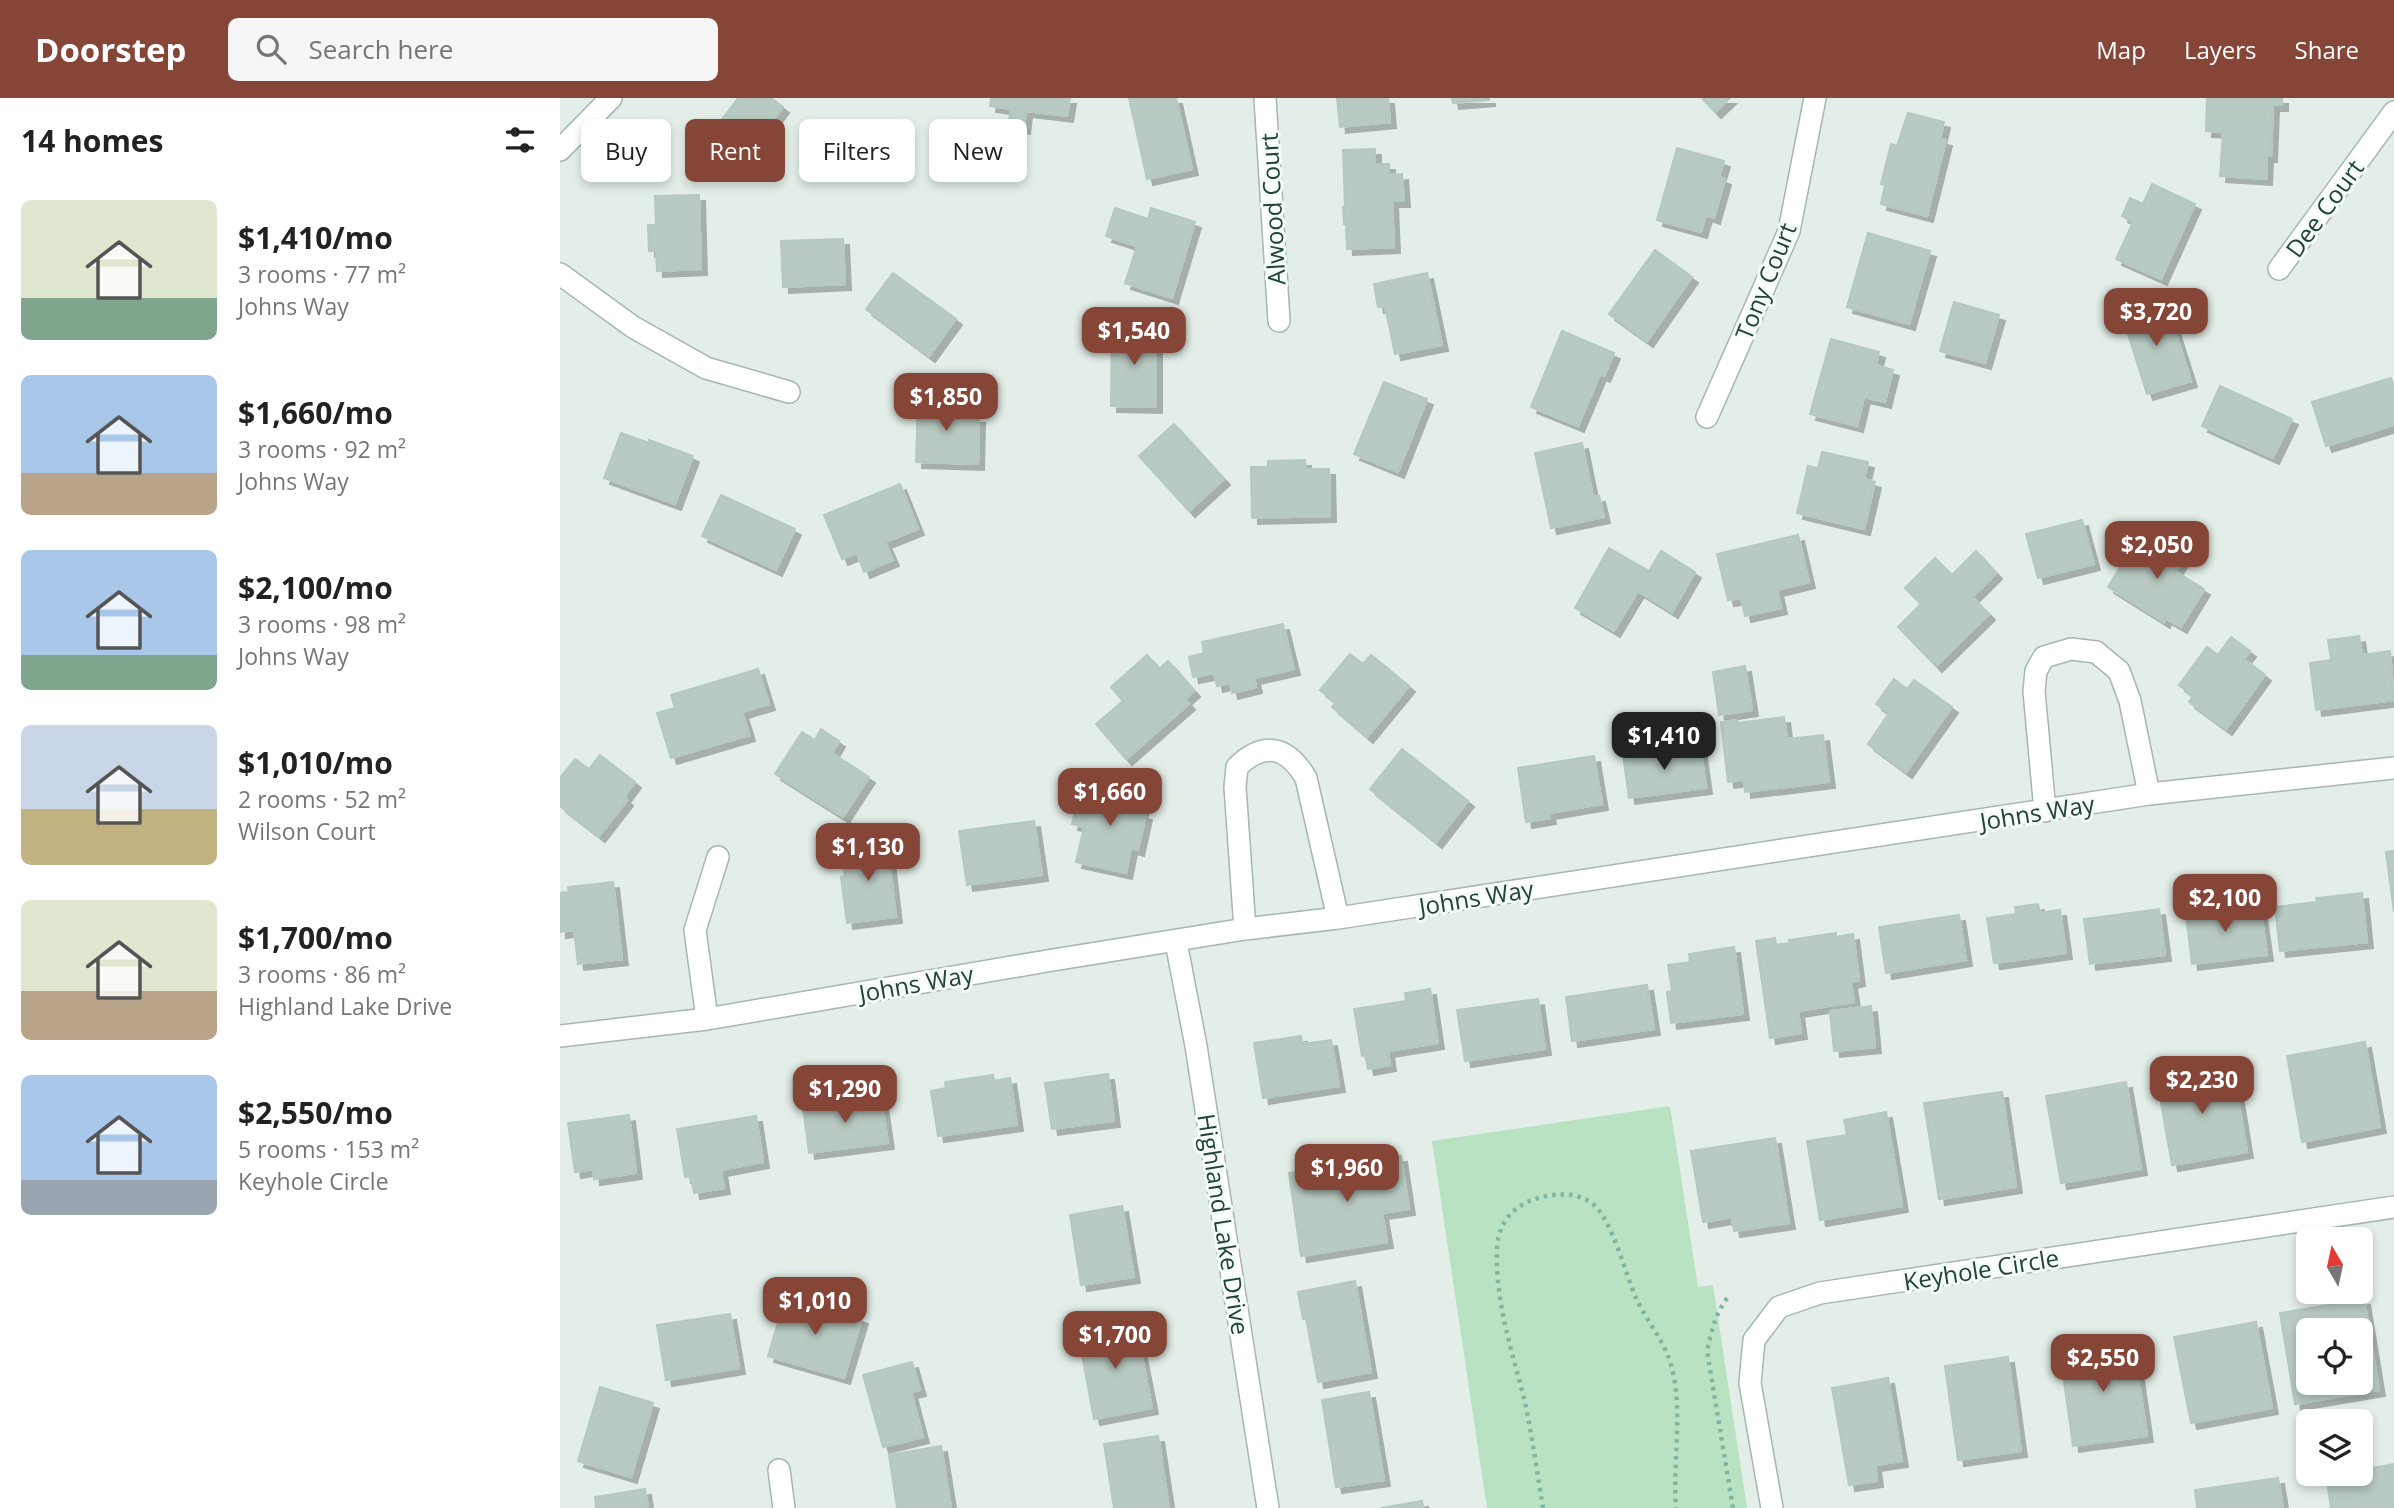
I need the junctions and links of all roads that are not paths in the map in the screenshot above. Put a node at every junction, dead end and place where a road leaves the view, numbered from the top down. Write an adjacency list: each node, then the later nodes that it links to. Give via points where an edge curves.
1 (611, 98): 5 (street)
2 (1265, 98): 8 (street, Alwood Court)
3 (1815, 98): 10 (street, Tony Court, via 1789,231)
4 (2394, 112): 6 (street, Dee Court)
5 (560, 150)
6 (2279, 269)
7 (560, 274): 9 (street, via 632,327 706,368)
8 (1279, 321)
9 (789, 392)
10 (1707, 417)
11 (2394, 768): 12 (street, Johns Way)
12 (2149, 794): 13 (street, Johns Way); 13 (street, via 2130,701 2119,671 2096,652 2071,649 2044,657 2036,671)
13 (2045, 811): 15 (street, Johns Way)
14 (718, 857): 18 (street, via 695,930)
15 (1338, 918): 16 (street, Johns Way); 16 (street, via 1306,778 1295,760 1275,751 1259,751 1237,767 1235,786)
16 (1245, 929): 17 (street, Johns Way)
17 (1176, 942): 18 (street, Johns Way); 23 (street, Highland Lake Drive)
18 (707, 1019): 19 (street, Johns Way)
19 (560, 1036)
20 (2394, 1207): 24 (street, Keyhole Circle, via 1820,1293 1779,1307 1754,1340 1750,1383)
21 (779, 1470): 22 (street)
22 (784, 1508)
23 (1268, 1508)
24 (1772, 1508)

